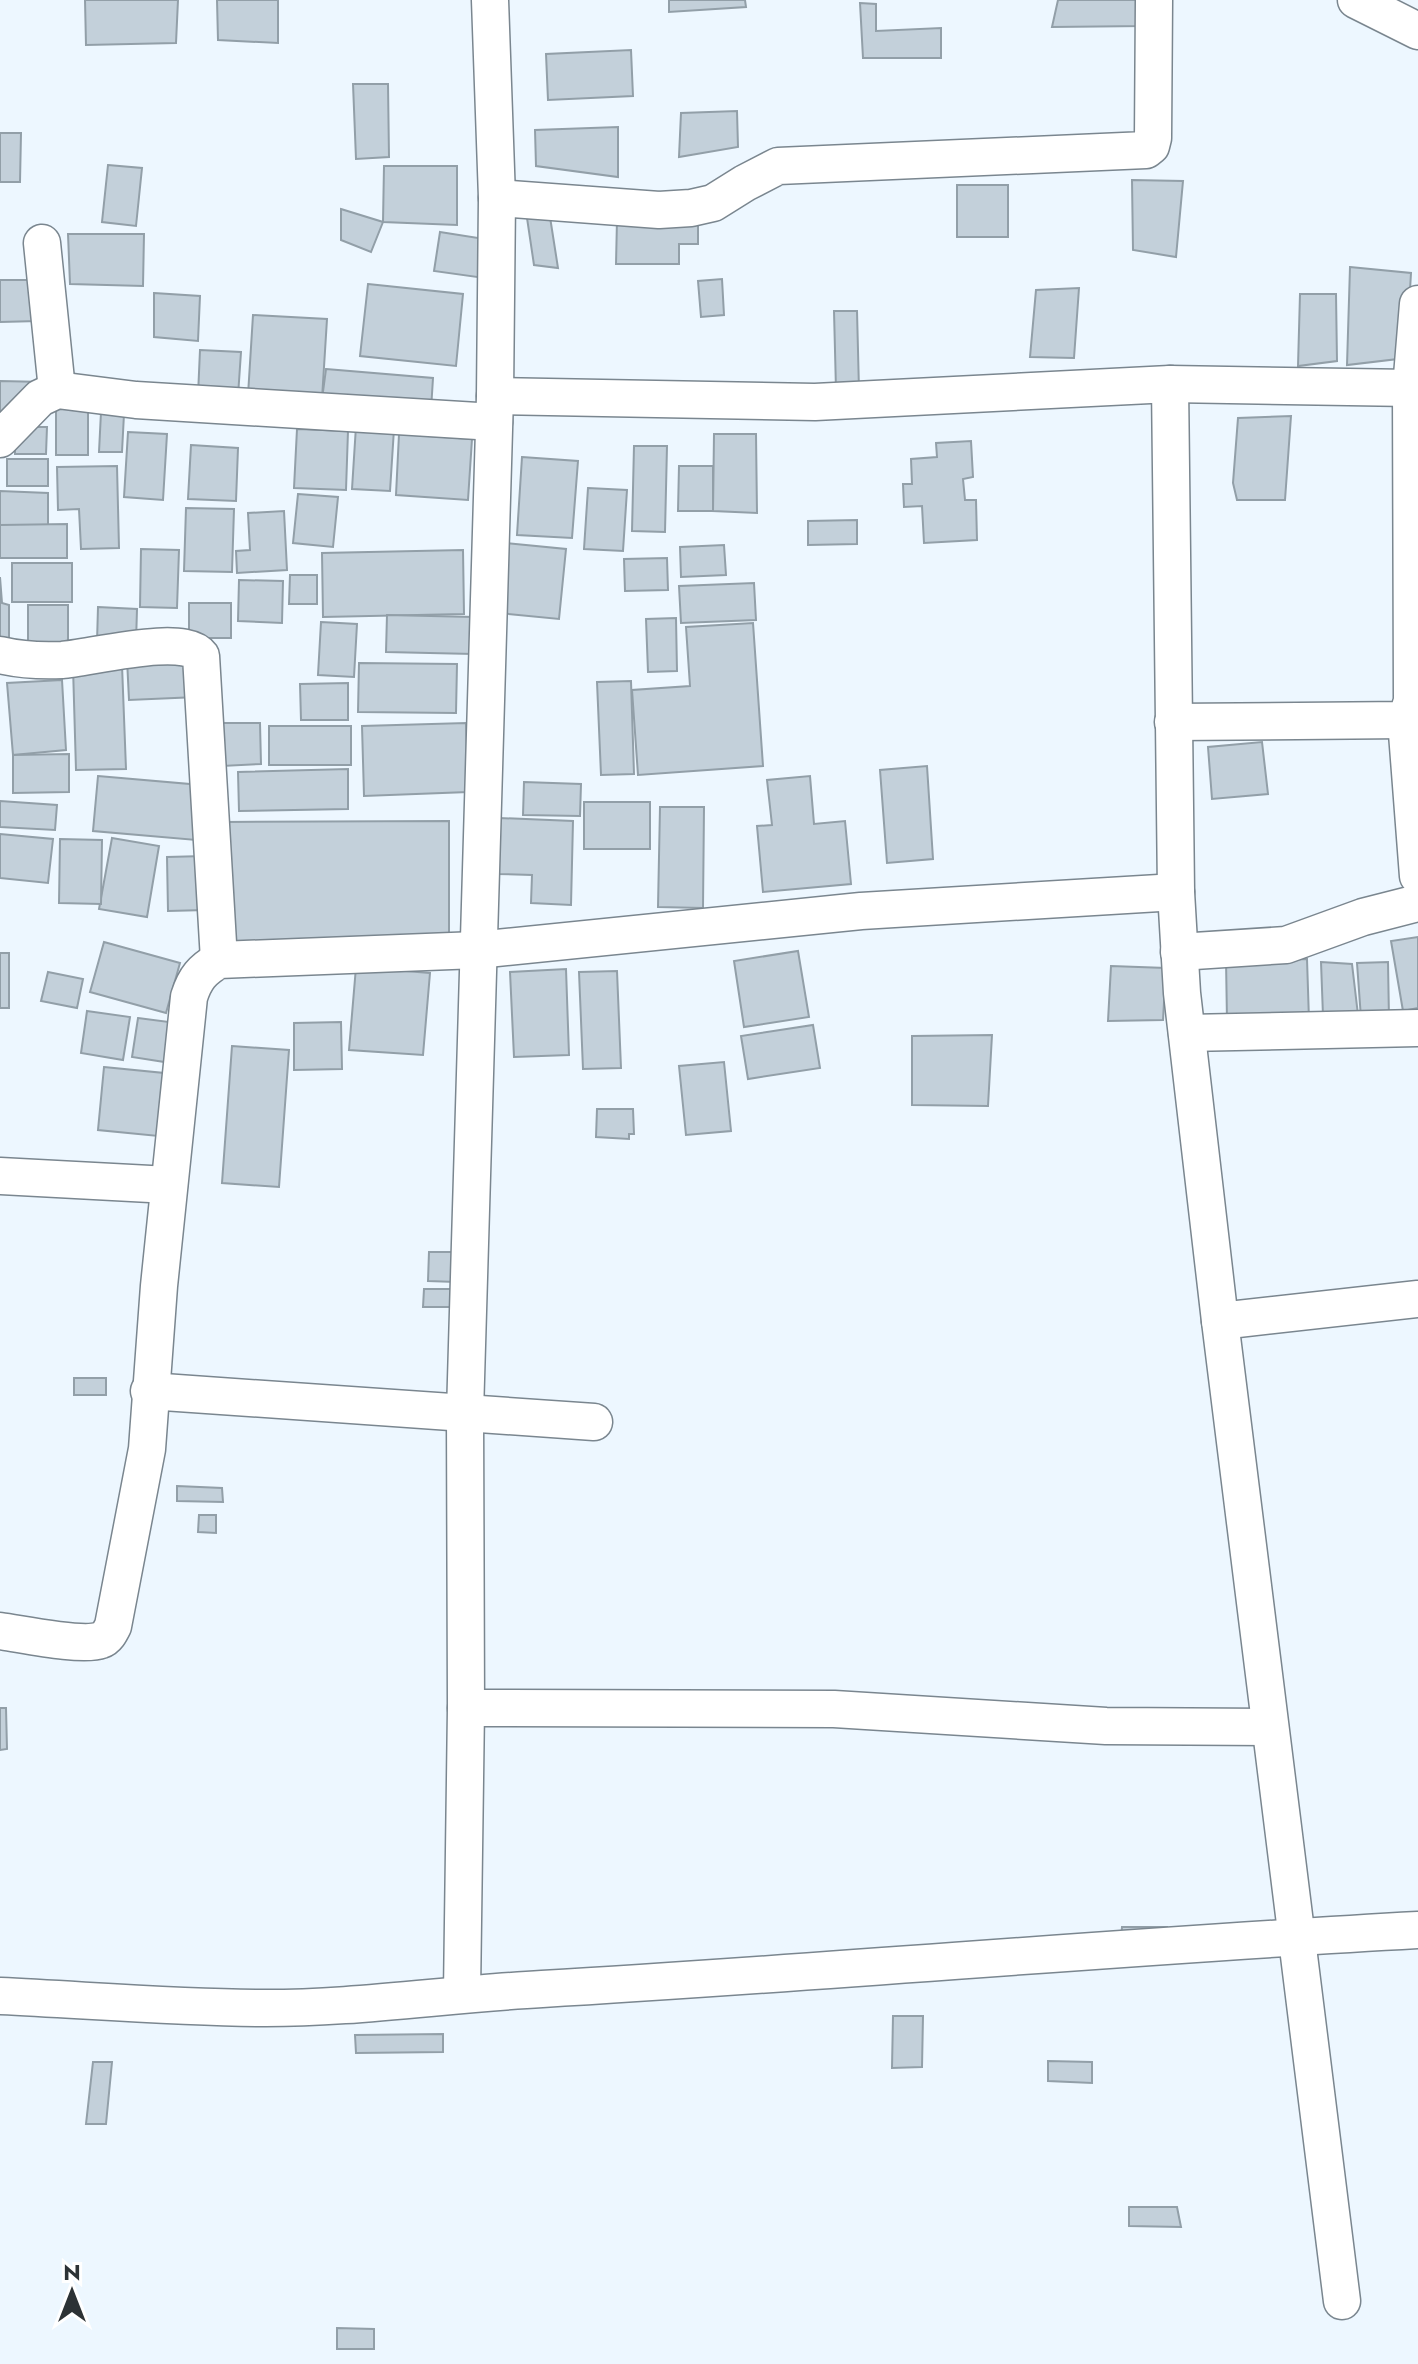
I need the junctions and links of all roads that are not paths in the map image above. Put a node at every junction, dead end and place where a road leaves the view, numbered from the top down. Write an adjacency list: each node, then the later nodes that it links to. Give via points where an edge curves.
1 (490, 0): 5 (street)
2 (1154, 0): 5 (street, via 1153,138 1146,150 778,166 713,203 691,208)
3 (1356, 0): 4 (street)
4 (1418, 31)
5 (497, 198): 11 (street)
6 (42, 243): 10 (street)
7 (1418, 304): 9 (street)
8 (1170, 384): 9 (street); 11 (street, via 815,402); 16 (street)
9 (1415, 389): 13 (street)
10 (57, 390): 11 (street, via 136,400); 12 (street, via 40,398)
11 (495, 409): 20 (street)
12 (0, 439)
13 (1415, 582): 15 (street, via 1412,701)
14 (0, 655): 22 (street, via 28,661 179,645 198,651 206,701)
15 (1406, 720): 16 (street); 17 (street)
16 (1173, 722): 18 (street)
17 (1418, 876)
18 (1176, 892): 20 (street, via 861,911); 21 (street)
19 (1418, 903): 21 (street, via 1286,945)
20 (477, 950): 22 (street); 30 (street)
21 (1179, 952): 24 (street)
22 (219, 960): 26 (street, via 204,968 189,997)
23 (1418, 1028): 24 (street)
24 (1187, 1033): 28 (street)
25 (0, 1176): 26 (street)
26 (169, 1185): 29 (street)
27 (1418, 1299): 28 (street)
28 (1220, 1321): 34 (street)
29 (149, 1391): 30 (street); 32 (street, via 147,1449 108,1635 86,1643)
30 (465, 1413): 31 (street); 33 (street)
31 (594, 1422)
32 (0, 1631)
33 (466, 1708): 34 (street, via 834,1709 1106,1726); 37 (street)
34 (1270, 1727): 36 (street)
35 (1418, 1930): 36 (street)
36 (1296, 1937): 37 (street); 39 (street)
37 (462, 1993): 38 (street, via 353,2006 257,2008)
38 (0, 1996)
39 (1342, 2301)

